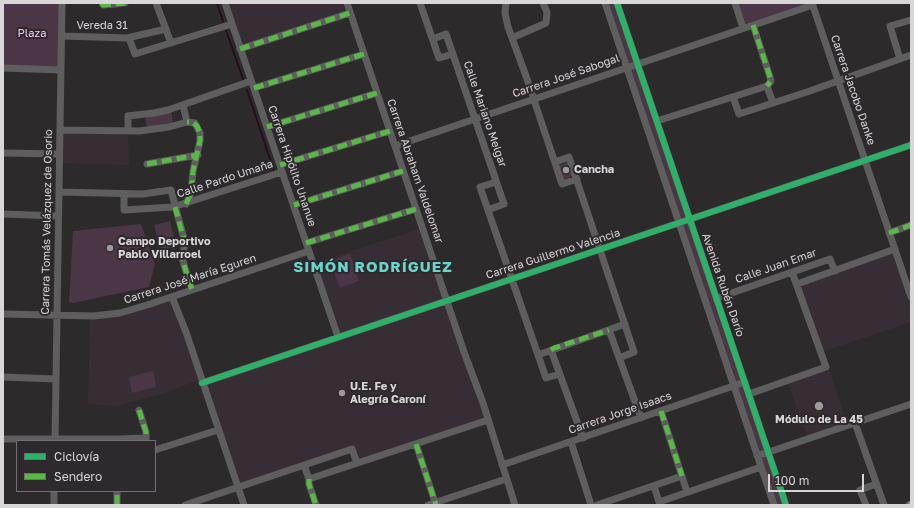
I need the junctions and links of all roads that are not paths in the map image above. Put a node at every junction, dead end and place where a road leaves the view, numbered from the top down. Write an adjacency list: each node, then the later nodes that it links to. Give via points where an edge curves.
1 (62, 3): 20 (street, Carrera Tomás Velázquez de Osorio)
2 (125, 3): 12 (street)
3 (156, 3): 19 (street)
4 (225, 3): 16 (street, Carrera Hipólito Unanue)
5 (346, 3): 14 (street, Carrera Abraham Valdelomar)
6 (420, 3): 23 (street, Calle Mariano Melgar)
7 (506, 3): 22 (street, via 506,20)
8 (544, 3): 22 (street, via 547,12 546,23)
9 (605, 3): 32 (street, Avenida Rubén Darío)
10 (617, 3): 30 (street, Avenida Rubén Darío)
11 (735, 3): 18 (street)
12 (103, 4)
13 (813, 4): 17 (street, Carrera José Sabogal); 34 (street, Carrera Jacobo Danke)
14 (350, 13): 25 (street); 26 (street, Carrera Abraham Valdelomar)
15 (911, 20): 29 (street, via 890,26)
16 (232, 24): 24 (street); 25 (street, Carrera Hipólito Unanue)
17 (753, 25): 18 (street, Carrera José Sabogal); 36 (street, via 770,77)
18 (743, 28): 30 (street, Carrera José Sabogal)
19 (166, 29): 21 (street, Vereda 31); 24 (street)
20 (62, 36): 21 (street, Vereda 31); 33 (street, Carrera Tomás Velázquez de Osorio)
21 (129, 38): 24 (street, via 135,54)
22 (512, 38): 39 (street)
23 (433, 39): 27 (street, Calle Mariano Melgar, via 440,58); 27 (street, Calle Mariano Melgar, via 446,34)
24 (171, 43)
25 (240, 49): 35 (street, Carrera Hipólito Unanue)
26 (364, 54): 35 (street); 37 (street, Carrera Abraham Valdelomar)
27 (453, 54): 42 (street, Calle Mariano Melgar)
28 (911, 55): 29 (street)
29 (900, 59): 34 (street)
30 (638, 64): 32 (street, Carrera José Sabogal); 43 (street, Avenida Rubén Darío)
31 (3, 68): 33 (street)
32 (627, 68): 39 (street, Carrera José Sabogal); 71 (street, Avenida Rubén Darío)
33 (61, 70): 46 (street, Carrera Tomás Velázquez de Osorio)
34 (838, 81): 40 (street); 54 (street, Carrera Jacobo Danke)
35 (252, 84): 41 (street); 45 (street, Carrera Hipólito Unanue)
36 (767, 86): 38 (street); 40 (street)
37 (377, 93): 45 (street); 48 (street, Carrera Abraham Valdelomar)
38 (733, 97): 40 (street, via 739,114); 43 (street)
39 (534, 99): 42 (street, Carrera José Sabogal); 55 (street)
40 (773, 103)
41 (183, 105): 44 (street); 47 (street, via 154,113 128,116)
42 (475, 118): 50 (street, Carrera José Sabogal); 60 (street, Calle Mariano Melgar)
43 (657, 121): 70 (street, Avenida Rubén Darío)
44 (187, 122): 47 (street); 53 (street, via 195,123 200,133)
45 (267, 127): 57 (street, Carrera Hipólito Unanue)
46 (60, 130): 47 (street); 52 (street, Carrera Tomás Velázquez de Osorio)
47 (128, 131)
48 (390, 132): 50 (street, Carrera Abraham Valdelomar); 57 (street, Calle Pardo Umaña)
49 (911, 145): 54 (street, Carrera Guillermo Valencia)
50 (395, 146): 58 (street, Carrera Abraham Valdelomar)
51 (3, 153): 52 (street)
52 (59, 154): 61 (street, Carrera Tomás Velázquez de Osorio)
53 (198, 155): 56 (street); 63 (street, via 193,171 191,193)
54 (865, 161): 70 (street, Carrera Guillermo Valencia); 73 (street, Carrera Jacobo Danke)
55 (555, 162): 59 (street, via 569,157); 59 (street, via 562,184)
56 (147, 164)
57 (281, 169): 63 (street, Calle Pardo Umaña); 64 (street, Carrera Hipólito Unanue)
58 (403, 171): 64 (street); 66 (street, Carrera Abraham Valdelomar)
59 (577, 179): 75 (street)
60 (496, 182): 67 (street, Calle Mariano Melgar, via 504,204); 67 (street, Calle Mariano Melgar, via 480,187)
61 (59, 192): 62 (street, Calle Pardo Umaña); 69 (street, Carrera Tomás Velázquez de Osorio)
62 (124, 194): 65 (street, Calle Pardo Umaña, via 171,190); 65 (street, Calle Pardo Umaña, via 124,210)
63 (186, 204): 65 (street, Calle Pardo Umaña)
64 (294, 205): 74 (street, Carrera Hipólito Unanue)
65 (175, 207): 82 (street, via 185,244 182,257)
66 (416, 209): 74 (street); 86 (street, Carrera Abraham Valdelomar)
67 (488, 210): 80 (street, Calle Mariano Melgar)
68 (3, 214): 69 (street)
69 (58, 216): 88 (street, Carrera Tomás Velázquez de Osorio)
70 (690, 219): 71 (street, Carrera Guillermo Valencia); 85 (street, Avenida Rubén Darío)
71 (679, 223): 75 (street, Carrera Guillermo Valencia); 100 (street, Avenida Rubén Darío)
72 (911, 225): 73 (street)
73 (889, 232): 76 (street, Carrera Jacobo Danke)
74 (306, 243): 77 (street, Carrera Hipólito Unanue)
75 (600, 249): 80 (street, Carrera Guillermo Valencia); 89 (street)
76 (895, 249): 78 (street); 84 (street, Carrera Jacobo Danke)
77 (309, 251): 82 (street, Carrera José María Eguren); 91 (street, Carrera Hipólito Unanue)
78 (834, 271): 79 (street, Calle Juan Emar, via 830,259); 81 (street)
79 (792, 272): 81 (street); 85 (street, Calle Juan Emar)
80 (513, 279): 86 (street, Carrera Guillermo Valencia); 93 (street, Calle Mariano Melgar)
81 (797, 284): 101 (street, via 826,367)
82 (192, 290): 83 (street, Carrera José María Eguren)
83 (172, 297): 88 (street, Carrera José María Eguren, via 120,313 94,316); 99 (street)
84 (911, 297)
85 (717, 298): 98 (street, Avenida Rubén Darío)
86 (447, 301): 91 (street, Carrera Guillermo Valencia); 106 (street, Carrera Abraham Valdelomar)
87 (3, 314): 88 (street, Carrera José María Eguren)
88 (57, 315): 97 (street, Carrera Tomás Velázquez de Osorio)
89 (625, 324): 90 (street); 94 (street, via 634,352)
90 (609, 330): 92 (street); 94 (street)
91 (338, 337): 99 (street, Carrera Guillermo Valencia)
92 (551, 350): 93 (street); 95 (street)
93 (538, 355): 95 (street, Calle Mariano Melgar, via 546,378)
94 (620, 358): 105 (street)
95 (560, 374): 109 (street)
96 (3, 377): 97 (street)
97 (56, 379): 112 (street, Carrera Tomás Velázquez de Osorio)
98 (745, 382): 100 (street, Carrera Jorge Isaacs); 101 (street, Avenida Rubén Darío)
99 (202, 383): 108 (street)
100 (734, 386): 104 (street, Carrera Jorge Isaacs); 118 (street, Avenida Rubén Darío)
101 (749, 394): 117 (street, Avenida Rubén Darío)
102 (910, 406): 107 (street)
103 (139, 410): 111 (street)
104 (661, 411): 105 (street, Carrera Jorge Isaacs); 123 (street)
105 (641, 418): 109 (street, Carrera Jorge Isaacs)
106 (488, 420): 115 (street); 121 (street, Carrera Abraham Valdelomar)
107 (856, 423): 117 (street); 126 (street)
108 (218, 430): 116 (street); 128 (street)
109 (583, 438): 114 (street, Carrera Jorge Isaacs)
110 (3, 439): 112 (street)
111 (146, 439): 113 (street)
112 (55, 440): 113 (street)
113 (120, 440)
114 (571, 442): 121 (street, Carrera Jorge Isaacs); 140 (street)
115 (416, 444): 119 (street); 132 (street)
116 (156, 450)
117 (768, 452): 118 (street); 143 (street, Avenida Rubén Darío)
118 (757, 456): 122 (street, Avenida Rubén Darío)
119 (357, 463): 120 (street, via 352,449); 124 (street)
120 (304, 466): 124 (street); 128 (street)
121 (502, 466): 125 (street, Carrera Abraham Valdelomar)
122 (761, 467): 131 (street); 142 (street, Avenida Rubén Darío)
123 (682, 476): 127 (street); 131 (street)
124 (309, 479): 137 (street)
125 (506, 479): 132 (street); 139 (street, Carrera Abraham Valdelomar)
126 (876, 484): 144 (street, via 860,490); 145 (street)
127 (654, 486): 131 (street, via 659,502); 141 (street)
128 (238, 487): 135 (street); 136 (street)
129 (54, 492): 133 (street)
130 (117, 492): 134 (street)
131 (687, 492)
132 (436, 504): 138 (street)
133 (54, 505)
134 (117, 505)
135 (185, 505)
136 (244, 505)
137 (316, 505)
138 (428, 505)
139 (515, 505)
140 (591, 505)
141 (597, 505)
142 (774, 505)
143 (786, 505)
144 (866, 505)
145 (884, 505)

